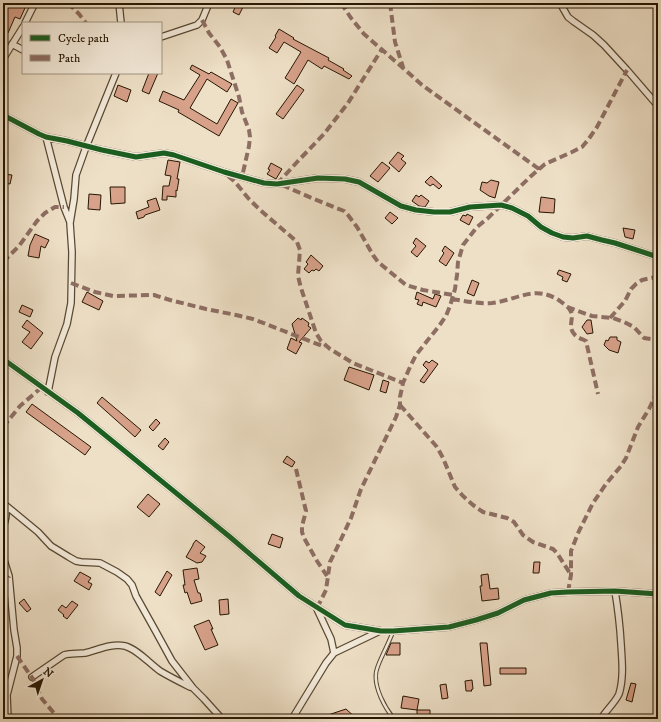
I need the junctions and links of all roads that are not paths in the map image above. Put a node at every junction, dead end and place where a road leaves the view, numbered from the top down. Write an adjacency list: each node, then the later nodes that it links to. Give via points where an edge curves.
1 (35, 3): 5 (street)
2 (119, 3): 6 (street)
3 (209, 3): 8 (street, via 197,25)
4 (560, 3): 13 (street, via 568,17 604,45)
5 (26, 22)
6 (121, 22)
7 (22, 29): 9 (street)
8 (162, 37)
9 (12, 44): 10 (street); 11 (street)
10 (22, 49)
11 (3, 59)
12 (116, 74): 16 (street)
13 (658, 106)
14 (3, 115): 15 (street)
15 (46, 137): 16 (street); 17 (street)
16 (86, 146): 17 (street, via 76,175); 18 (street, via 136,157 164,153 174,155 264,183 277,184 318,178 345,179 359,182 401,206 416,210 450,212 470,207 501,205 528,216 541,227 563,237 587,236)
17 (70, 223): 20 (street, via 70,312 55,357)
18 (658, 257)
19 (3, 358): 20 (street)
20 (48, 392): 26 (street, via 155,475 299,596)
21 (4, 503): 22 (street, via 7,513); 31 (street, via 51,546 76,561 100,563 127,580 172,661)
22 (3, 528)
23 (3, 557): 32 (street, via 9,576 17,648 8,690)
24 (615, 591): 25 (street); 28 (street, via 551,593 524,600 498,613 449,627); 38 (street, via 619,615 622,678 616,699)
25 (658, 594)
26 (317, 608): 27 (street, via 345,625); 29 (street, via 331,639)
27 (381, 631): 28 (street); 29 (street)
28 (393, 632): 37 (lane, via 379,662 376,681 386,709)
29 (334, 653): 36 (street)
30 (32, 677): 31 (street, via 64,655 85,653 103,647 124,646 132,649 168,676)
31 (192, 688): 35 (street)
32 (8, 709): 33 (street); 34 (street)
33 (3, 717)
34 (8, 719)
35 (222, 719)
36 (292, 719)
37 (394, 719)
38 (601, 719)

